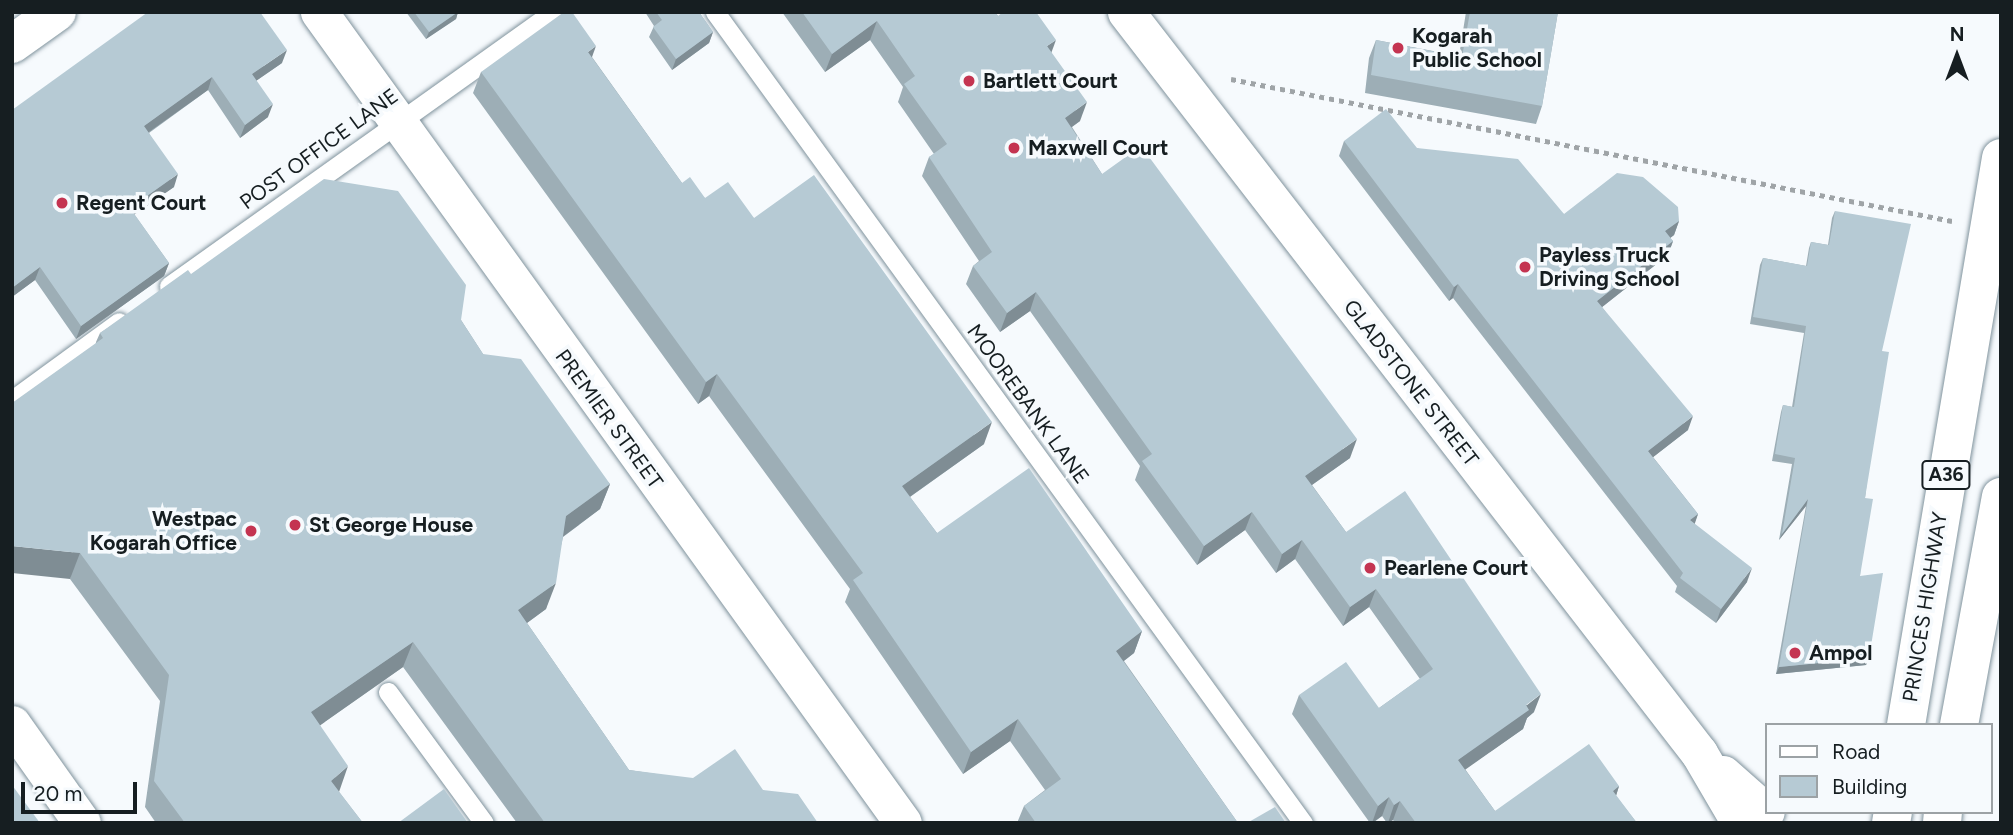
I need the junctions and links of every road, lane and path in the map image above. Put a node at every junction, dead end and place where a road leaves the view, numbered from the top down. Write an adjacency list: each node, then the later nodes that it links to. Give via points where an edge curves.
1 (57, 12): 6 (main road)
2 (319, 12): 8 (street, PREMIER STREET)
3 (553, 12): 8 (lane, POST OFFICE LANE)
4 (715, 12): 22 (lane, MOOREBANK LANE)
5 (1126, 12): 17 (street, GLADSTONE STREET)
6 (12, 44)
7 (1231, 79): 10 (path)
8 (393, 122): 11 (lane, POST OFFICE LANE); 21 (street, PREMIER STREET)
9 (2001, 158): 14 (main road, PRINCES HIGHWAY / A36)
10 (1953, 222)
11 (12, 400)
12 (2001, 497): 15 (main road, A36)
13 (388, 692): 20 (lane)
14 (1906, 723)
15 (1959, 723)
16 (12, 724): 19 (street)
17 (1699, 753): 18 (street, GLADSTONE STREET); 23 (street, GLADSTONE STREET)
18 (1764, 810)
19 (82, 823)
20 (484, 823)
21 (902, 823)
22 (1303, 823)
23 (1741, 823)

